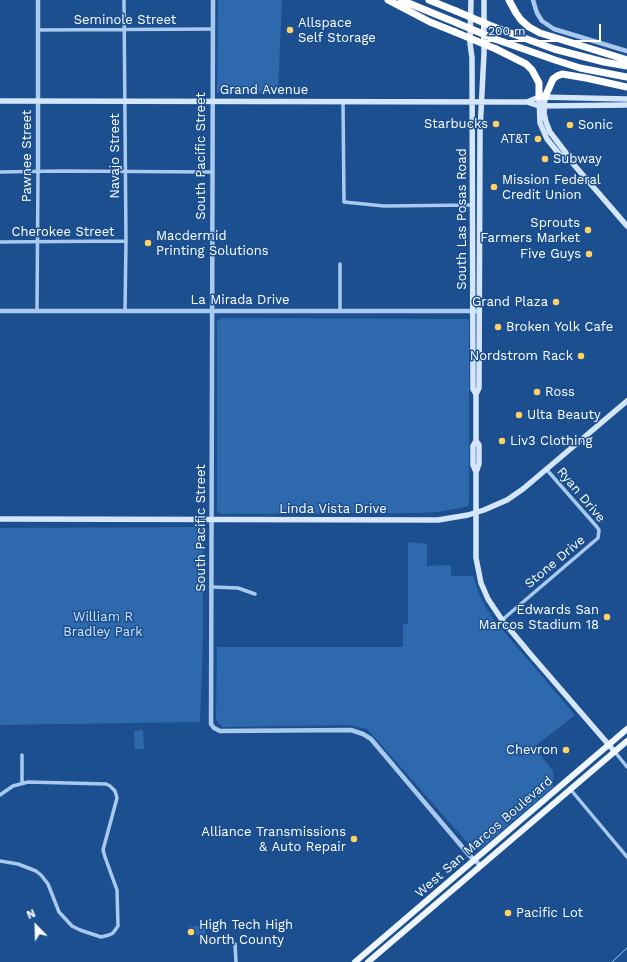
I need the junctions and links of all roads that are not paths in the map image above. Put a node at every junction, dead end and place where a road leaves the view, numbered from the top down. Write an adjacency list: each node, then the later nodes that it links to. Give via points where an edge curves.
1 (38, 0): 14 (street, Pawnee Street)
2 (124, 0): 15 (street, Navajo Street)
3 (213, 0): 13 (street, South Pacific Street)
4 (388, 0): 21 (highway, bridge, via 430,22 526,64 539,83)
5 (401, 0): 19 (highway, bridge, via 495,39 555,60 580,68)
6 (429, 0): 12 (highway)
7 (437, 0): 12 (highway)
8 (472, 0): 28 (main road, South Las Posas Road)
9 (484, 0): 29 (main road, South Las Posas Road)
10 (509, 0): 17 (highway, via 521,20 540,33)
11 (533, 0): 16 (street, via 542,21 554,29)
12 (456, 11): 18 (highway, bridge, via 554,49)
13 (213, 29): 15 (street, Seminole Street); 27 (street, South Pacific Street)
14 (38, 30): 15 (street, Seminole Street); 25 (street, Pawnee Street)
15 (125, 30): 26 (street, Navajo Street)
16 (627, 51)
17 (627, 60)
18 (627, 66)
19 (627, 77)
20 (627, 87): 21 (highway, via 562,74 553,79)
21 (542, 97): 22 (main road, Grand Avenue); 31 (main road, Grand Avenue); 33 (main road)
22 (613, 98): 23 (main road, Grand Avenue); 34 (main road, via 593,102)
23 (627, 99)
24 (0, 101): 25 (main road, Grand Avenue)
25 (38, 101): 26 (main road, Grand Avenue); 38 (street, Pawnee Street)
26 (125, 101): 27 (main road, Grand Avenue); 39 (street, Navajo Street)
27 (213, 101): 30 (main road, Grand Avenue); 40 (street, South Pacific Street)
28 (472, 101): 29 (main road, Grand Avenue); 30 (main road, Grand Avenue); 41 (main road, South Las Posas Road)
29 (482, 101): 31 (main road, Grand Avenue); 53 (main road, South Las Posas Road)
30 (343, 102): 41 (street, via 344,202 384,206)
31 (527, 102): 33 (main road, Grand Avenue)
32 (627, 105): 34 (main road, Grand Avenue)
33 (542, 106): 34 (main road, Grand Avenue); 35 (main road, via 550,132); 36 (main road, via 540,123 548,139 560,155)
34 (591, 106)
35 (566, 153): 36 (street)
36 (569, 159): 42 (main road)
37 (0, 172): 38 (street)
38 (38, 172): 39 (street); 45 (street, Pawnee Street)
39 (125, 172): 40 (street); 43 (street, Navajo Street)
40 (212, 172): 50 (street, South Pacific Street)
41 (473, 206): 52 (main road, South Las Posas Road)
42 (627, 226)
43 (126, 241): 45 (street, Cherokee Street); 49 (street, Navajo Street)
44 (0, 242): 45 (street, Cherokee Street)
45 (38, 242): 48 (street, Pawnee Street)
46 (340, 264): 51 (street)
47 (0, 311): 48 (street, La Mirada Drive)
48 (37, 311): 49 (street, La Mirada Drive)
49 (125, 311): 50 (street, La Mirada Drive)
50 (212, 311): 51 (street, La Mirada Drive); 59 (street, South Pacific Street)
51 (340, 311): 52 (street, La Mirada Drive)
52 (473, 311): 53 (street, La Mirada Drive); 54 (main road, South Las Posas Road, via 473,389)
53 (480, 311): 54 (main road, South Las Posas Road, via 479,388)
54 (476, 394): 57 (main road, South Las Posas Road, via 476,441 479,445)
55 (627, 402): 56 (main road, Linda Vista Drive)
56 (547, 470): 57 (main road, Linda Vista Drive, via 507,500); 60 (street, Ryan Drive, via 597,527)
57 (476, 513): 59 (main road, Linda Vista Drive, via 438,520); 63 (main road, South Las Posas Road, via 476,546 481,583)
58 (0, 519): 59 (main road, Linda Vista Drive)
59 (212, 520): 61 (street, South Pacific Street)
60 (599, 534): 63 (street, Stone Drive, via 596,541)
61 (212, 587): 62 (street, via 238,588); 74 (street, South Pacific Street, via 211,720 214,728 351,730 363,734 371,739)
62 (255, 594)
63 (502, 620): 66 (main road, South Las Posas Road)
64 (627, 729): 66 (main road, West San Marcos Boulevard)
65 (627, 741): 67 (main road, West San Marcos Boulevard)
66 (609, 745): 67 (main road, South Las Posas Road); 74 (main road, West San Marcos Boulevard)
67 (615, 752): 69 (street); 71 (main road, West San Marcos Boulevard)
68 (22, 755): 70 (street)
69 (627, 767)
70 (22, 783): 72 (street); 75 (street, via 106,784 115,791 116,798 103,850 117,890 118,922 113,933 101,937 80,930 66,921 59,912 48,884 36,871)
71 (571, 790): 73 (street); 76 (main road, West San Marcos Boulevard)
72 (0, 794)
73 (627, 857)
74 (474, 859): 76 (street, South Pacific Street); 79 (main road, West San Marcos Boulevard)
75 (0, 861)
76 (481, 866): 80 (main road, West San Marcos Boulevard)
77 (235, 944): 78 (street)
78 (236, 962)
79 (355, 962)
80 (368, 962)

